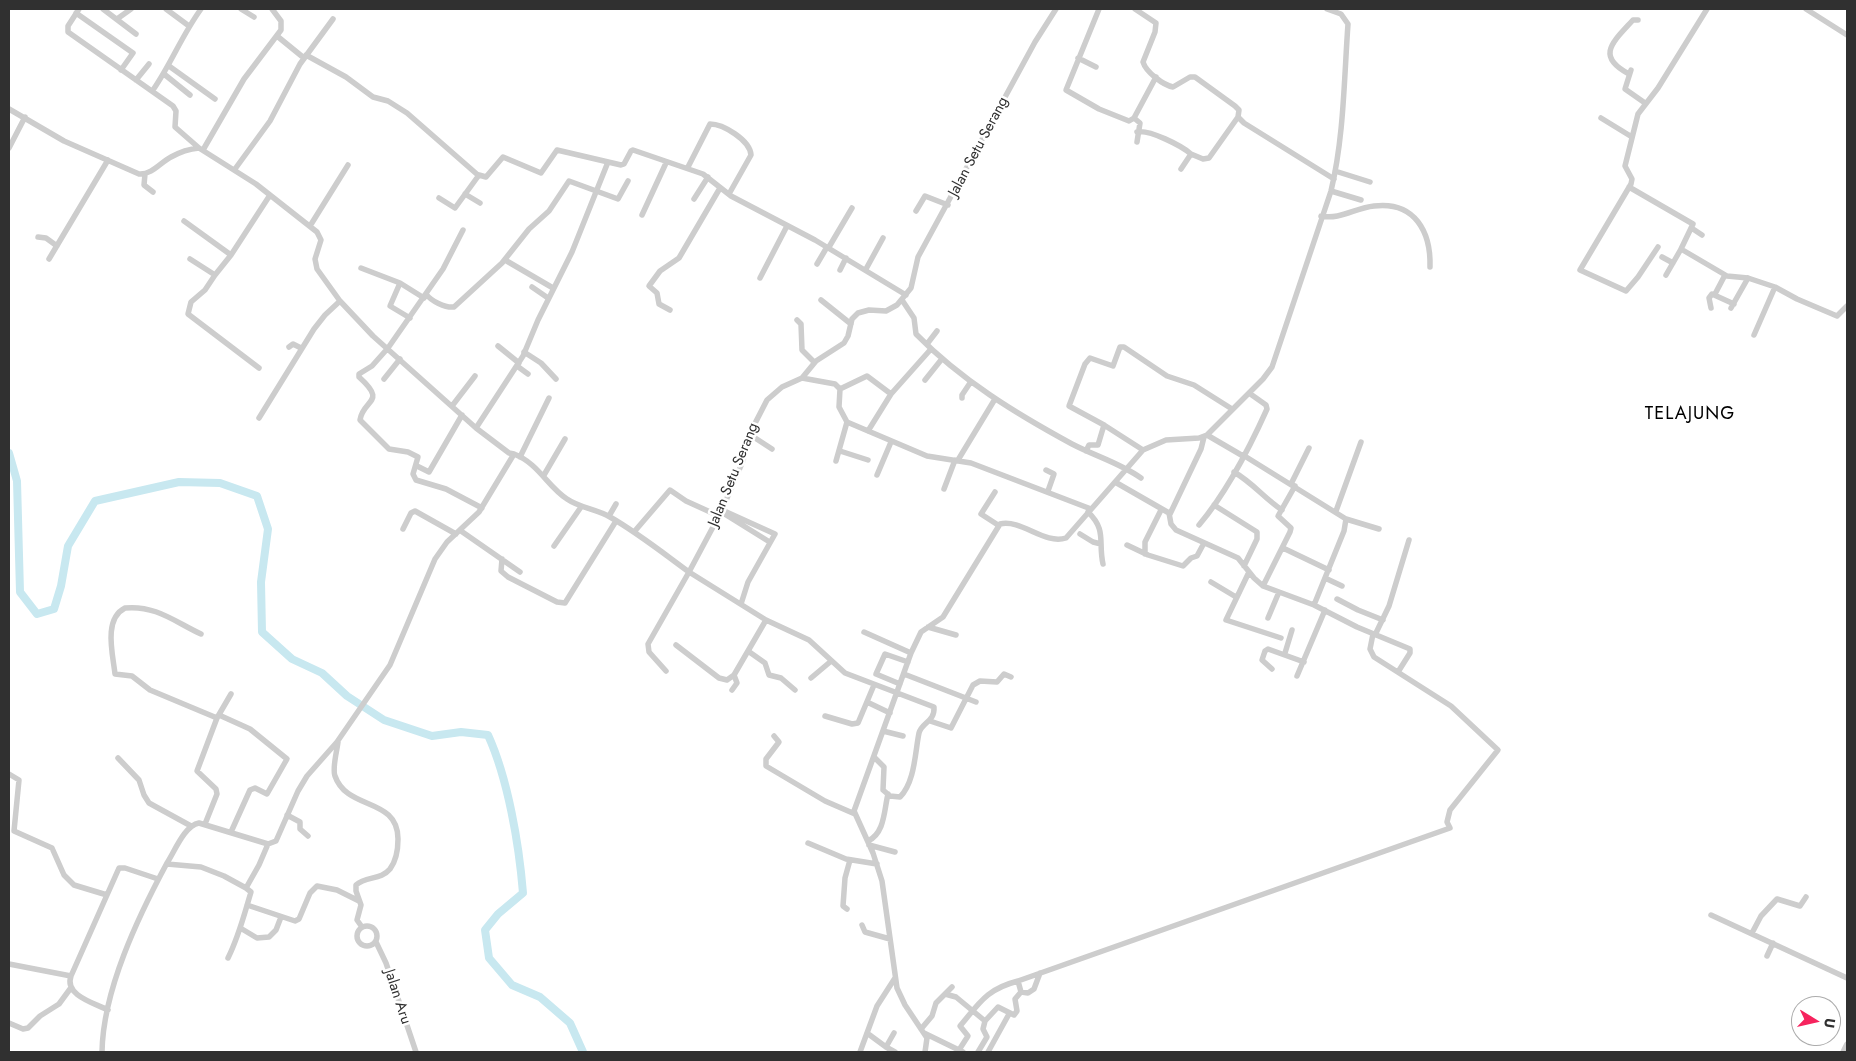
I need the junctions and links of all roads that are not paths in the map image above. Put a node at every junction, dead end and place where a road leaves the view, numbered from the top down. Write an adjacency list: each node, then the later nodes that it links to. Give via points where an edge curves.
1 (103, 9): 15 (street)
2 (131, 9): 15 (street)
3 (166, 9): 18 (street)
4 (201, 9): 18 (street)
5 (272, 9): 21 (street, via 282,28)
6 (1056, 9): 72 (street, Jalan Setu Serang)
7 (1099, 9): 23 (street)
8 (1135, 9): 29 (street, via 1156,24 1156,32 1143,62)
9 (1327, 9): 53 (street, via 1341,14 1348,24)
10 (1707, 9): 34 (street, via 1658,88)
11 (1806, 9): 20 (street)
12 (78, 11): 27 (street, via 68,26 68,32); 27 (street, via 133,53)
13 (240, 11): 14 (street)
14 (254, 17)
15 (116, 19): 19 (street)
16 (333, 19): 22 (street)
17 (1638, 20): 34 (street, via 1632,20 1609,57 1615,66 1630,72 1625,89)
18 (188, 26): 25 (street)
19 (136, 34)
20 (1847, 35)
21 (277, 36): 22 (street); 44 (street, via 249,72)
22 (305, 57): 51 (street, via 270,121); 55 (street, via 406,113)
23 (1078, 58): 26 (street); 38 (street, via 1066,90 1112,115 1130,121)
24 (149, 64): 30 (street)
25 (169, 66): 28 (street); 33 (street)
26 (1096, 67)
27 (121, 70): 30 (street)
28 (164, 74): 31 (street); 32 (street)
29 (1156, 77): 37 (street, via 1173,87 1195,77 1235,106 1239,110); 38 (street)
30 (136, 80): 31 (street)
31 (153, 90): 44 (street, via 176,111 175,127)
32 (190, 95)
33 (215, 99)
34 (1645, 103): 41 (street, via 1638,114)
35 (9, 109): 36 (street)
36 (24, 117): 43 (street); 46 (street, via 64,141)
37 (1238, 117): 45 (street, via 1208,159); 57 (street, via 1244,124)
38 (1134, 118): 40 (street, via 1140,123)
39 (1600, 118): 41 (street)
40 (1138, 132): 42 (street); 45 (street, via 1145,132)
41 (1632, 137): 60 (street, via 1625,166 1632,179)
42 (1137, 142)
43 (9, 148)
44 (201, 149): 51 (street); 54 (street, via 176,154)
45 (1192, 154): 52 (street)
46 (108, 160): 54 (street); 85 (street)
47 (608, 162): 48 (street, via 623,165 633,150); 55 (street, via 557,150 543,172 503,157 486,177); 64 (street)
48 (666, 163): 50 (street); 75 (street)
49 (348, 165): 78 (street)
50 (688, 167): 56 (street); 66 (street, via 710,124 736,135 749,147 751,155)
51 (235, 169): 67 (street)
52 (1181, 170)
53 (1335, 171): 57 (street); 59 (street)
54 (145, 174): 63 (street, via 144,184)
55 (479, 176): 65 (street)
56 (708, 177): 61 (street); 69 (street)
57 (1334, 179): 62 (street)
58 (628, 181): 64 (street, via 619,199)
59 (1370, 182)
60 (1629, 187): 80 (street, via 1694,224); 87 (street, via 1580,270 1626,291)
61 (720, 188): 66 (street); 118 (street, via 679,258 660,271 649,286 656,293 659,304)
62 (1331, 191): 70 (street); 76 (street)
63 (153, 192)
64 (596, 193): 94 (street, via 568,182 549,211 529,229); 109 (street)
65 (465, 194): 68 (street, via 455,208); 71 (street)
66 (729, 194): 79 (street)
67 (270, 195): 78 (street); 89 (street)
68 (439, 198)
69 (694, 199)
70 (1361, 200)
71 (480, 203)
72 (948, 205): 74 (street, via 925,196); 112 (street, Jalan Setu Serang, via 918,257 911,288)
73 (852, 208): 86 (street)
74 (916, 211)
75 (642, 215)
76 (1321, 216): 97 (street, via 1333,218 1373,206 1400,208 1425,231 1430,247); 143 (street, via 1276,356 1263,379)
77 (184, 221): 89 (street)
78 (310, 226): 115 (street, via 320,238 315,262 318,272)
79 (787, 226): 86 (street); 104 (street)
80 (1693, 229): 82 (street); 88 (street)
81 (463, 230): 111 (street)
82 (1702, 235)
83 (38, 237): 85 (street, via 46,238)
84 (883, 238): 99 (street)
85 (57, 246): 92 (street)
86 (828, 247): 91 (street); 96 (street)
87 (1658, 247)
88 (1681, 249): 95 (street); 102 (street)
89 (231, 255): 101 (street)
90 (1662, 257): 95 (street)
91 (846, 258): 99 (street); 100 (street)
92 (49, 259)
93 (190, 259): 101 (street)
94 (505, 260): 109 (street); 111 (street, via 452,307)
95 (1673, 263): 103 (street)
96 (817, 264)
97 (1430, 267)
98 (361, 268): 106 (street)
99 (866, 269): 112 (street)
100 (840, 270)
101 (215, 274): 134 (street, via 205,290 191,302 188,314)
102 (1725, 275): 105 (street); 110 (street)
103 (1666, 276)
104 (760, 278)
105 (1748, 278): 108 (street); 110 (street, via 1733,306)
106 (400, 283): 111 (street); 119 (street, via 390,306)
107 (532, 287): 113 (street)
108 (1775, 287): 116 (street, via 1837,316); 123 (street)
109 (553, 288): 113 (street)
110 (1715, 294): 117 (street, via 1709,298)
111 (425, 296): 119 (street)
112 (904, 297): 121 (street, Jalan Setu Serang, via 890,310 858,313); 126 (street, via 914,318 916,334)
113 (548, 298): 129 (street)
114 (821, 300): 121 (street)
115 (340, 301): 127 (street, via 325,315); 128 (street)
116 (1847, 306)
117 (1711, 308)
118 (670, 310)
119 (410, 318): 128 (street)
120 (797, 320): 132 (street, via 801,324 802,350)
121 (851, 324): 132 (street, Jalan Setu Serang, via 844,343)
122 (937, 331): 126 (street)
123 (1754, 336)
124 (498, 346): 133 (street)
125 (289, 347): 127 (street, via 293,344)
126 (929, 347): 131 (street); 144 (street)
127 (301, 348): 151 (street)
128 (388, 348): 130 (street); 171 (street, via 372,366 359,374 372,395 372,402 360,420 389,449 416,456)
129 (524, 352): 133 (street); 137 (street)
130 (400, 358): 139 (street); 148 (street)
131 (941, 360): 140 (street); 141 (street)
132 (814, 362): 138 (street, Jalan Setu Serang)
133 (518, 365): 135 (street); 154 (street)
134 (259, 368)
135 (528, 374)
136 (475, 376): 148 (street)
137 (556, 378)
138 (802, 378): 142 (street, via 835,384); 156 (street, Jalan Setu Serang, via 770,396)
139 (384, 379)
140 (924, 380)
141 (970, 383): 146 (street); 147 (street)
142 (840, 389): 144 (street, via 867,376); 152 (street, via 839,407)
143 (1249, 393): 149 (street); 166 (street, via 1267,409)
144 (891, 394): 155 (street)
145 (549, 398): 167 (street)
146 (962, 398)
147 (995, 399): 165 (street); 169 (street)
148 (452, 406): 150 (street)
149 (1232, 409): 153 (street, via 1194,385 1167,376 1122,347 1113,366 1095,359 1087,360 1069,404); 157 (street)
150 (462, 415): 154 (street); 171 (street, via 429,471)
151 (259, 418)
152 (847, 422): 155 (street); 164 (street)
153 (1104, 425): 163 (street); 165 (street, via 1098,445 1089,446)
154 (476, 428): 167 (street)
155 (868, 431): 159 (street)
156 (749, 434): 162 (street); 191 (street, Jalan Setu Serang, via 743,461)
157 (1205, 436): 163 (street, via 1166,440); 166 (street); 192 (street)
158 (565, 439): 175 (street)
159 (891, 442): 169 (street, via 927,456); 176 (street)
160 (1361, 442): 190 (street)
161 (1310, 448): 179 (street)
162 (772, 449)
163 (1143, 450): 172 (street)
164 (840, 451): 168 (street); 170 (street)
165 (1086, 451): 172 (street)
166 (1243, 455): 174 (street); 179 (street)
167 (517, 456): 175 (street); 186 (street)
168 (868, 460)
169 (957, 460): 180 (street); 181 (street)
170 (836, 461)
171 (417, 466): 186 (street, via 413,474 416,480 446,489)
172 (1127, 469): 177 (street); 178 (street)
173 (1046, 470): 181 (street, via 1054,474)
174 (1234, 472): 184 (street); 188 (street, via 1257,487 1263,497)
175 (544, 476): 185 (street, via 564,498)
176 (877, 476)
177 (1141, 478)
178 (1115, 482): 187 (street); 189 (street)
179 (1293, 485): 188 (street); 190 (street)
180 (944, 489)
181 (1048, 491): 189 (street)
182 (995, 492): 196 (street, via 982,514)
183 (616, 504): 193 (street)
184 (1214, 505): 197 (street); 213 (street, via 1257,532 1258,539)
185 (581, 507): 193 (street); 208 (street)
186 (482, 508): 201 (street)
187 (1161, 510): 192 (street); 210 (street, via 1145,542)
188 (1282, 510): 209 (street, via 1278,518 1291,530)
189 (1090, 511): 196 (street, via 1063,539 1014,524); 206 (street, via 1100,526)
190 (1336, 511): 194 (street)
191 (721, 513): 200 (street, via 686,501 670,490); 204 (street); 216 (street, Jalan Setu Serang); 225 (street, via 775,534 748,582)
192 (1170, 514): 205 (street, via 1174,529)
193 (609, 516): 195 (street)
194 (1346, 519): 199 (street); 214 (street)
195 (616, 521): 200 (street); 211 (street, via 565,603 508,577 501,571)
196 (998, 525): 231 (street, via 943,617)
197 (1199, 525)
198 (403, 529): 201 (street, via 415,510)
199 (1379, 529)
200 (634, 532): 216 (street)
201 (459, 533): 211 (street); 269 (street, via 434,559 397,651)
202 (1080, 534): 206 (street)
203 (1410, 540): 230 (street)
204 (768, 541)
205 (1204, 543): 210 (street, via 1197,556 1183,566); 213 (street, via 1233,556)
206 (1101, 544): 212 (street)
207 (1127, 545): 210 (street)
208 (554, 546)
209 (1283, 548): 214 (street); 220 (street)
210 (1145, 554)
211 (502, 559): 215 (street)
212 (1104, 564)
213 (1244, 566): 217 (street)
214 (1329, 570): 218 (street)
215 (520, 572)
216 (689, 572): 225 (street); 246 (street, Jalan Setu Serang, via 648,644 648,652)
217 (1249, 572): 220 (street); 223 (street)
218 (1325, 578): 221 (street); 226 (street)
219 (1211, 582): 223 (street)
220 (1263, 586): 222 (street)
221 (1342, 586)
222 (1279, 592): 226 (street); 228 (street)
223 (1236, 597): 237 (street, via 1226,620)
224 (1337, 599): 230 (street)
225 (742, 604): 229 (street)
226 (1314, 605): 227 (street)
227 (1325, 610): 235 (street); 244 (street)
228 (1268, 618)
229 (766, 620): 239 (street); 242 (street, via 809,640)
230 (1383, 620): 235 (street)
231 (928, 627): 236 (street); 240 (street, via 917,638)
232 (1292, 630): 241 (street)
233 (864, 632): 240 (street)
234 (201, 634): 264 (street, via 160,612 125,608 118,614 111,632 115,674 132,676 150,690)
235 (1374, 634): 247 (street, via 1371,653); 247 (street, via 1410,650)
236 (956, 636)
237 (1281, 638)
238 (676, 646): 249 (street, via 719,678 727,680)
239 (748, 652): 249 (street); 256 (street, via 765,663 769,675 781,678)
240 (911, 653): 243 (street)
241 (1285, 653): 244 (street); 245 (street, via 1266,650 1262,660)
242 (830, 662): 251 (street); 254 (street, via 845,673)
243 (908, 662): 248 (street); 253 (street, via 885,654 876,674)
244 (1304, 662): 250 (street)
245 (1272, 669)
246 (666, 671)
247 (1398, 672): 307 (street, via 1451,706 1498,750 1450,810 1447,817 1450,828)
248 (904, 674): 253 (street); 259 (street)
249 (734, 675): 255 (street, via 737,683)
250 (1297, 676)
251 (811, 678)
252 (1011, 678): 259 (street, via 1004,674 997,682 976,683)
253 (900, 684): 257 (street)
254 (874, 685): 257 (street); 260 (street)
255 (732, 690)
256 (795, 690)
257 (897, 693): 262 (street); 265 (street, via 934,707)
258 (231, 694): 264 (street)
259 (965, 698): 261 (street); 265 (street, via 952,728)
260 (867, 702): 262 (street); 263 (street, via 856,724)
261 (976, 702)
262 (890, 713): 266 (street)
263 (825, 716)
264 (218, 717): 277 (street, via 197,772 216,789 217,794); 279 (street, via 250,729 287,759 267,794 255,788 250,790)
265 (930, 721): 273 (street, via 920,730 904,793 898,798)
266 (883, 731): 268 (street); 270 (street)
267 (774, 736): 274 (street, via 779,742 766,759 766,766 825,801)
268 (903, 736)
269 (339, 740): 275 (street, via 307,776); 292 (street, via 334,774 342,789 351,797 387,813 394,821 398,835 397,851 390,869 377,878 356,885)
270 (874, 757): 273 (street, via 884,767 882,788); 274 (street, via 856,802)
271 (118, 758): 278 (street, via 139,780 149,803)
272 (9, 774): 276 (street, via 19,780)
273 (888, 794): 282 (street, via 880,829)
274 (855, 814): 282 (street)
275 (287, 815): 280 (street, via 300,822 300,829); 283 (street, via 278,838)
276 (11, 823): 290 (street, via 16,832 53,850 70,882)
277 (205, 824): 278 (street); 279 (street)
278 (191, 826): 286 (street)
279 (231, 832): 283 (street)
280 (308, 836)
281 (808, 843): 285 (street)
282 (869, 843): 284 (street); 287 (street)
283 (268, 844): 289 (street)
284 (895, 852)
285 (850, 860): 287 (street); 294 (street, via 844,887 843,906)
286 (167, 864): 288 (street); 289 (street, via 201,867)
287 (877, 864): 301 (street, via 886,896)
288 (158, 879): 290 (street, via 119,868); 316 (street, via 130,938)
289 (246, 888): 293 (street, via 251,891)
290 (107, 895): 308 (street)
291 (1806, 896): 300 (street, via 1799,906 1777,899 1761,916)
292 (359, 901): 296 (street, via 337,890 317,886 310,893 299,919); 298 (street, via 357,920)
293 (247, 905): 296 (street); 299 (street)
294 (847, 909)
295 (1710, 915): 300 (street)
296 (281, 917): 299 (street, via 269,938 257,938)
297 (862, 925): 301 (street, via 865,932)
298 (362, 928): 302 (street, via 374,928); 302 (street, via 358,933 360,943 369,946)
299 (242, 929): 305 (street)
300 (1752, 933): 303 (street)
301 (890, 939): 309 (street)
302 (376, 942): 328 (street, Jalan Aru)
303 (1773, 943): 304 (street); 310 (street)
304 (1767, 956)
305 (228, 958)
306 (9, 964): 308 (street)
307 (1040, 973): 311 (street); 314 (street, via 1034,989 1028,993)
308 (71, 976): 313 (street)
309 (894, 978): 321 (street, via 905,1005); 322 (street, via 880,999)
310 (1847, 978)
311 (1018, 981): 314 (street); 317 (street, via 999,986)
312 (952, 988): 315 (street)
313 (70, 989): 316 (street); 320 (street, via 59,1004 28,1028 23,1030)
314 (1021, 992): 318 (street, via 1015,999 1016,1014)
315 (944, 994): 317 (street, via 956,997); 321 (street, via 936,1003)
316 (108, 1010): 327 (street)
317 (973, 1010): 319 (street); 326 (street, via 960,1026 968,1036)
318 (1009, 1014): 319 (street, via 998,1007); 333 (street)
319 (985, 1021): 332 (street, via 983,1029 987,1037)
320 (9, 1023)
321 (923, 1031): 326 (street); 331 (street, via 928,1043)
322 (867, 1033): 325 (street); 329 (street)
323 (894, 1033): 325 (street)
324 (1847, 1044): 334 (street)
325 (886, 1047): 330 (street)
326 (961, 1051)
327 (102, 1052)
328 (416, 1052)
329 (860, 1052)
330 (895, 1052)
331 (925, 1052)
332 (978, 1052)
333 (988, 1052)
334 (1843, 1052)

